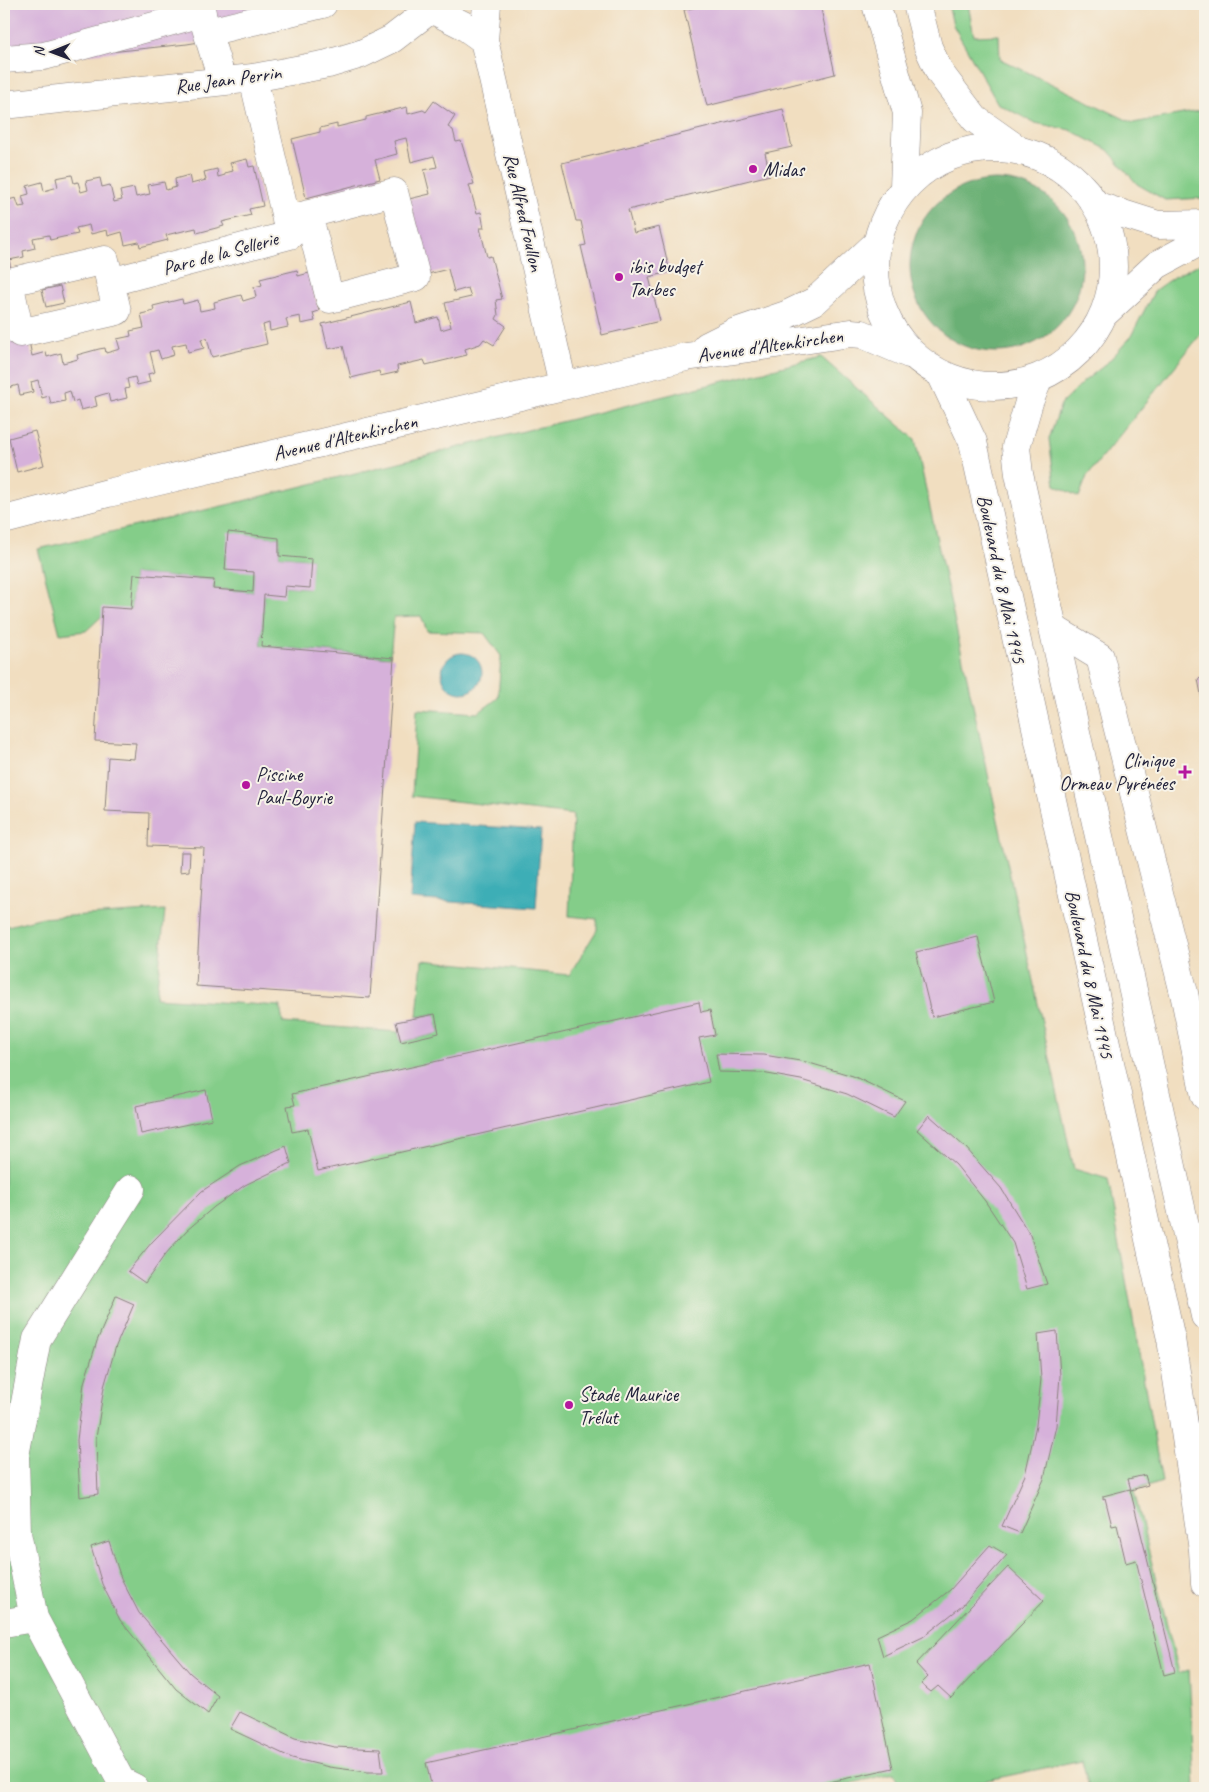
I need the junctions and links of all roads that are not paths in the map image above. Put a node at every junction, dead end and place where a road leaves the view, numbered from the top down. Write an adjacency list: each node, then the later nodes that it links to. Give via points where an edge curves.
1 (323, 4): 6 (main road)
2 (488, 4): 7 (main road, Rue Alfred Foullon)
3 (876, 4): 13 (main road, via 907,113)
4 (917, 4): 12 (main road, via 928,47 940,73 975,118)
5 (433, 6): 7 (main road); 9 (main road, Rue Jean Perrin, via 392,39 361,54 328,64)
6 (203, 16): 8 (main road, via 44,56); 10 (main road)
7 (484, 40): 25 (main road, Rue Alfred Foullon)
8 (4, 59)
9 (252, 78): 10 (main road, Rue Jean Perrin); 15 (main road, Parc de la Sellerie)
10 (222, 80): 11 (main road, Rue Jean Perrin)
11 (4, 105)
12 (1016, 148): 13 (main road, via 974,148 936,161); 14 (main road, via 1048,159 1077,179)
13 (904, 187): 18 (main road, via 888,211)
14 (1098, 206): 16 (main road, via 1158,225); 20 (main road, via 1111,241 1114,277)
15 (297, 217): 15 (main road, via 394,192 416,277 330,298); 19 (main road, Parc de la Sellerie, via 290,235)
16 (1205, 224)
17 (1205, 239): 20 (main road, via 1157,265)
18 (874, 246): 21 (main road, via 875,276 884,312); 22 (main road, Avenue d'Altenkirchen, via 815,301 733,333)
19 (110, 282)
20 (1105, 313): 24 (main road, Avenue d'Altenkirchen, via 1089,340 1067,362)
21 (909, 354): 22 (main road, Avenue d'Altenkirchen, via 862,334 851,333); 23 (main road, Avenue d'Altenkirchen)
22 (686, 357): 25 (main road, Avenue d'Altenkirchen)
23 (941, 374): 24 (main road, Avenue d'Altenkirchen, via 973,385 1007,386); 31 (main road, Boulevard du 8 Mai 1945, via 972,442 1171,1339 1203,1550)
24 (1039, 378): 27 (main road, Boulevard du 8 Mai 1945, via 1016,448)
25 (563, 385): 26 (main road, Avenue d'Altenkirchen, via 117,490)
26 (4, 520)
27 (1054, 629): 28 (main road, via 1100,657 1184,994); 30 (main road, Boulevard du 8 Mai 1945)
28 (1205, 1096)
29 (131, 1189): 32 (main road, via 37,1339 15,1456 17,1533)
30 (1205, 1316)
31 (1205, 1583)
32 (34, 1618): 33 (main road); 34 (main road, via 121,1780)
33 (4, 1623)
34 (135, 1788)

